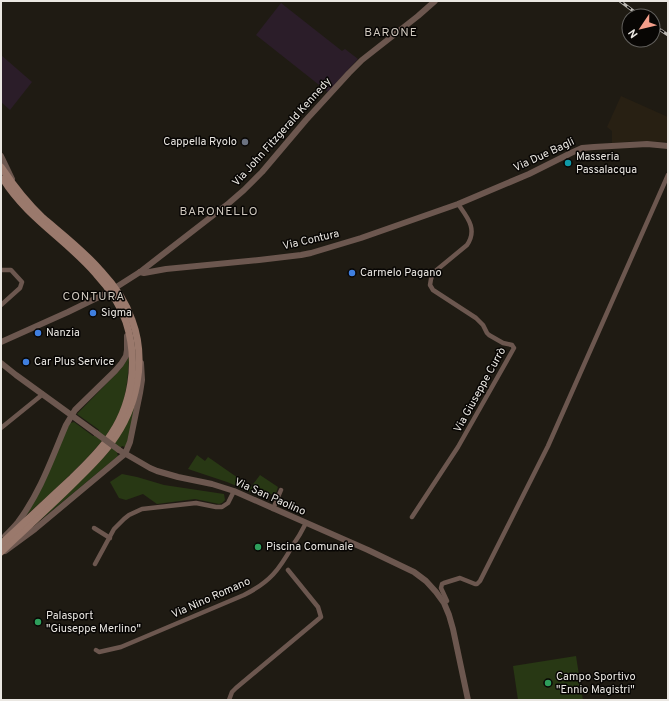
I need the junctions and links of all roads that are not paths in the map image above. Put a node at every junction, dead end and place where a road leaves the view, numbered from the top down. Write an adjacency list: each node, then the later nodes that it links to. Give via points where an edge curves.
1 (434, 1): 11 (street, Via John Fitzgerald Kennedy, via 362,60 244,190)
2 (668, 146): 9 (street, Via Due Bagli, via 647,144 582,148)
3 (1, 156): 8 (street)
4 (1, 167): 8 (main road)
5 (668, 174): 36 (street, via 548,446 480,582 475,584 460,578 442,584 441,588 447,601)
6 (1, 175): 8 (main road)
7 (1, 182): 8 (street)
8 (20, 198): 15 (main road, via 38,220 98,275 114,297); 17 (main road, via 94,263 110,282 132,318)
9 (458, 204): 11 (street, Via Contura, via 311,253); 26 (street, Via Giuseppe Currò, via 472,225 471,236 467,245 433,273 430,278 431,288 476,318 489,335 514,348 458,447)
10 (1, 270): 14 (street, via 11,270 22,282 20,288)
11 (140, 272): 12 (street)
12 (118, 286)
13 (107, 293): 16 (street)
14 (1, 305)
15 (126, 321): 20 (street, via 128,342 124,359); 31 (main road, via 132,349 130,391 124,411 114,429 89,461)
16 (1, 342)
17 (139, 349): 22 (street, via 142,366 140,394 130,442); 32 (main road, via 138,373 132,403 112,443)
18 (1, 363): 19 (street, Via San Paolino)
19 (42, 394): 20 (street, Via San Paolino); 21 (street)
20 (72, 415): 22 (street, Via San Paolino, bridge); 30 (street, via 33,497 17,523)
21 (1, 428)
22 (122, 452): 24 (street, Via San Paolino, via 168,475); 33 (street, via 120,458)
23 (281, 490): 25 (street)
24 (234, 491): 25 (street, Via San Paolino); 29 (street, via 228,503 222,506 196,503 142,509 124,519)
25 (273, 508): 27 (street, Via San Paolino)
26 (412, 517)
27 (306, 523): 36 (street, Via San Paolino, via 414,572 426,581); 37 (street, Via Nino Romano, via 272,577 257,588 121,647 99,652)
28 (94, 528): 29 (street)
29 (110, 538): 34 (street)
30 (1, 541)
31 (1, 544)
32 (1, 552)
33 (1, 555)
34 (95, 564)
35 (288, 570): 38 (street, via 318,607 321,617 236,688)
36 (444, 603): 39 (street, Via San Paolino, via 453,629)
37 (96, 650)
38 (229, 700)
39 (468, 700)

